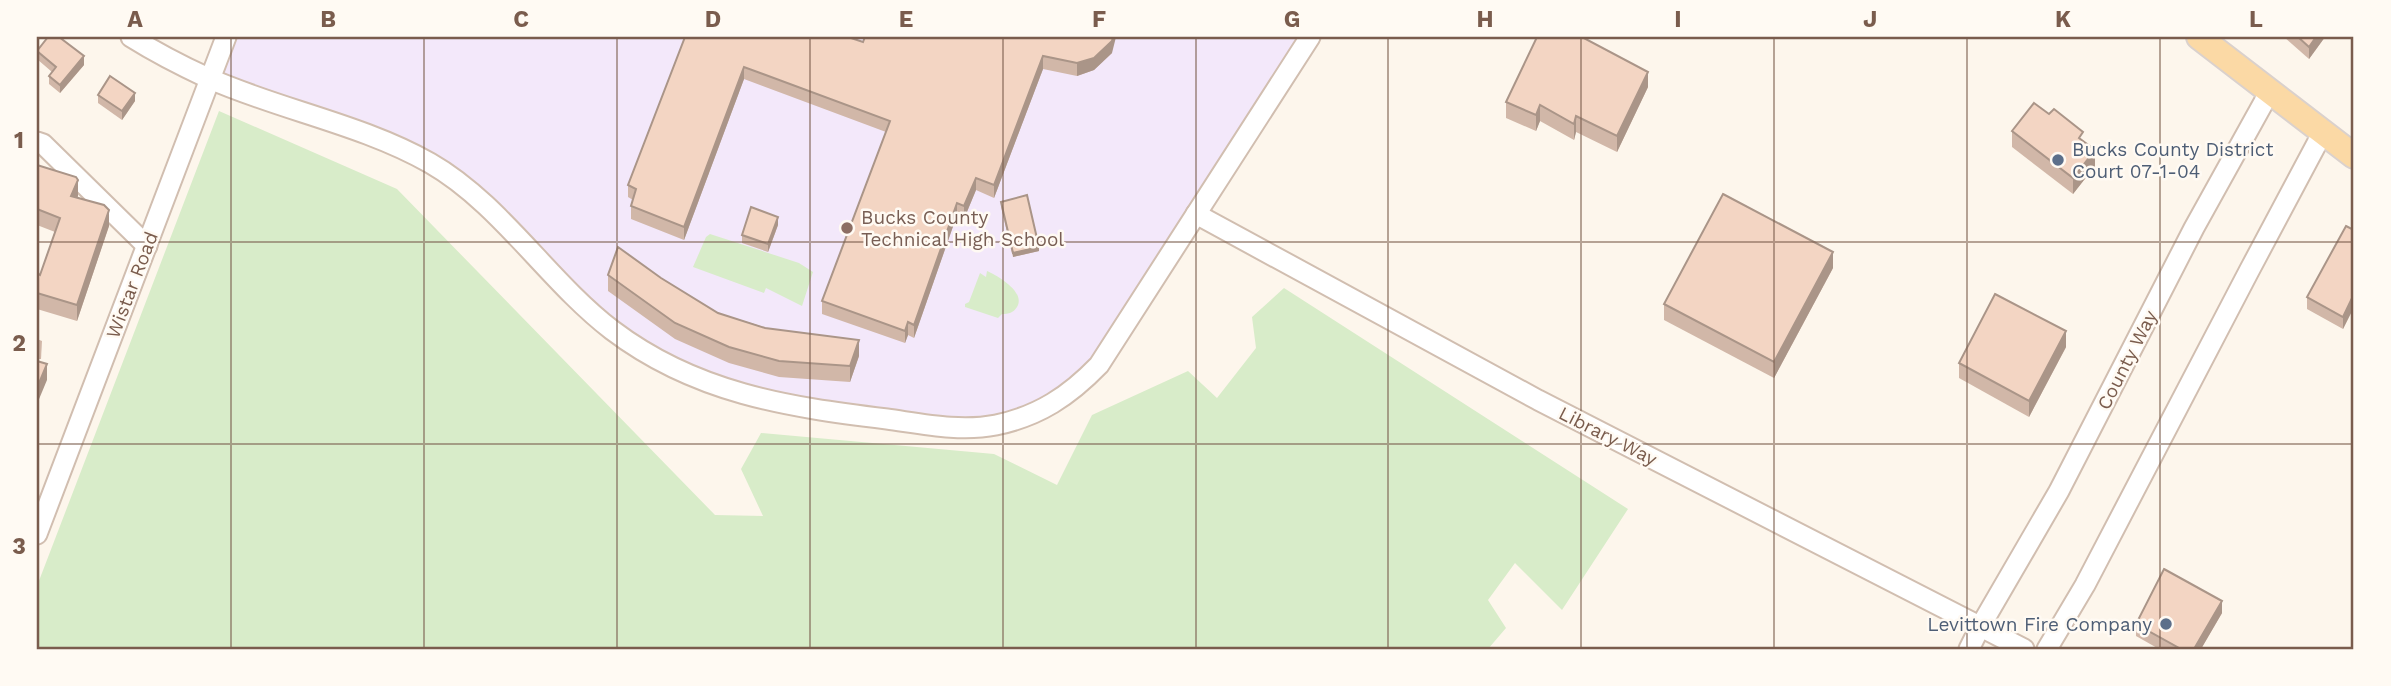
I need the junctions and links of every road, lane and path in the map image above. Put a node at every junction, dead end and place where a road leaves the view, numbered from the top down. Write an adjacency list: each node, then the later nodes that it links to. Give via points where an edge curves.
1 (131, 37): 5 (street)
2 (226, 37): 5 (street, Wistar Road)
3 (1310, 37): 10 (street)
4 (2199, 37): 6 (main road)
5 (210, 79): 10 (street, via 353,130 430,164 462,185 615,333 694,378 804,409 959,428 999,424 1041,411 1079,386 1099,365); 11 (street, Wistar Road)
6 (2270, 91): 7 (main road); 13 (street, County Way, via 2059,491)
7 (2323, 132): 9 (main road); 16 (street)
8 (37, 142): 11 (street)
9 (2354, 156)
10 (1196, 214): 13 (street, Library Way, via 1550,406)
11 (147, 246): 12 (street, Wistar Road)
12 (37, 534)
13 (1980, 627): 14 (street, County Way); 15 (street, Library Way)
14 (1969, 649)
15 (2024, 649)
16 (2047, 649)

